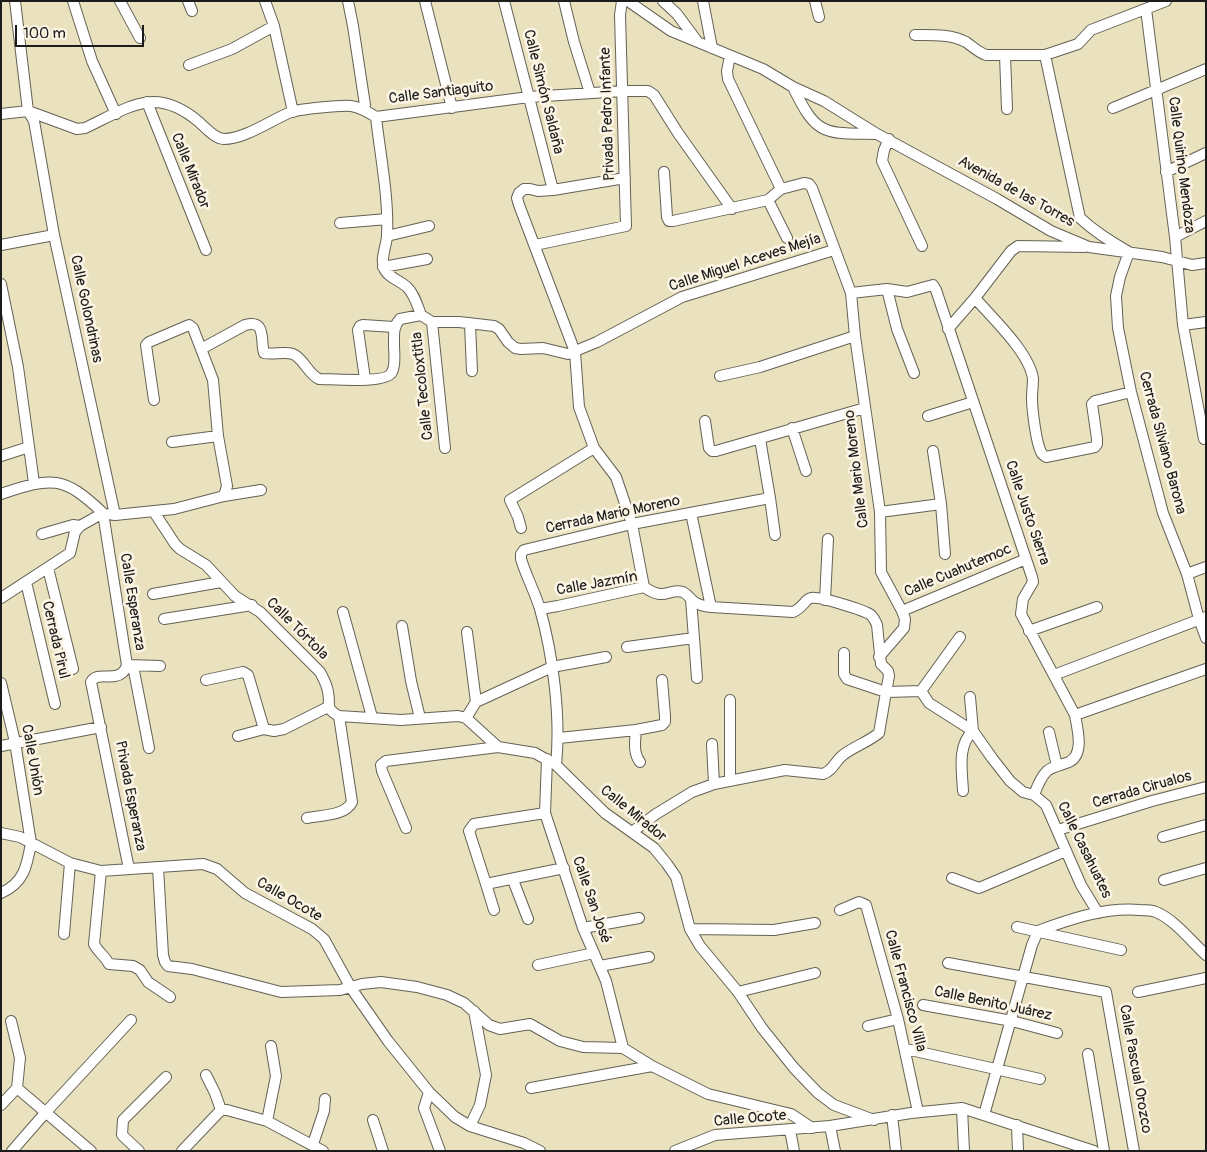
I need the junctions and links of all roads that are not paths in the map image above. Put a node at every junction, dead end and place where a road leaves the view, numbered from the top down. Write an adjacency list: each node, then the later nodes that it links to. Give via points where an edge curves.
1 (15, 1): 37 (street, Calle Golondrinas)
2 (73, 1): 40 (street, via 92,61)
3 (120, 1): 19 (street)
4 (265, 1): 17 (street)
5 (348, 1): 36 (street)
6 (425, 1): 33 (street)
7 (504, 1): 31 (street, Calle Simón Saldaña)
8 (564, 1): 30 (street)
9 (622, 1): 28 (street, Privada Pedro Infante)
10 (628, 1): 20 (street, Avenida de las Torres, via 671,31)
11 (663, 1): 20 (street, Avenida de las Torres)
12 (703, 1): 21 (street)
13 (815, 1): 16 (street)
14 (1166, 1): 15 (street)
15 (1146, 9): 23 (street, via 1091,30 1078,44); 29 (street, Calle Quirino Mendoza)
16 (819, 17)
17 (274, 26): 25 (street, via 232,49); 38 (street)
18 (916, 35): 22 (street, via 949,36 966,42 980,53)
19 (140, 38)
20 (697, 41): 21 (street, Avenida de las Torres)
21 (712, 48): 24 (street, Avenida de las Torres)
22 (1005, 55): 23 (street); 35 (street)
23 (1044, 55): 66 (street, via 1080,218 1108,241)
24 (730, 56): 27 (street, Avenida de las Torres, via 763,69); 48 (street, via 728,79)
25 (189, 65)
26 (1206, 69): 29 (street)
27 (793, 87): 42 (street, Avenida de las Torres, via 824,101); 42 (street, Avenida de las Torres, via 820,128 841,133)
28 (624, 91): 30 (street, Calle Santiaguito); 47 (street, Privada Pedro Infante); 51 (street, Calle Santiaguito, via 648,91 654,95)
29 (1156, 91): 34 (street); 46 (street, Calle Quirino Mendoza)
30 (590, 93): 31 (street, Calle Santiaguito)
31 (529, 97): 33 (street, Calle Santiaguito); 49 (street, Calle Simón Saldaña)
32 (147, 102): 38 (street, Calle Santiaguito, via 172,104 222,139 238,136); 40 (street, Calle Santiaguito); 64 (street, Calle Mirador)
33 (452, 108): 41 (street, Calle Santiaguito)
34 (1113, 108)
35 (1007, 109)
36 (364, 110): 38 (street, Calle Santiaguito, via 352,106); 41 (street, Calle Santiaguito)
37 (28, 111): 39 (street, Calle Santiaguito); 40 (street, Calle Santiaguito, via 77,128 85,128); 56 (street, Calle Golondrinas, via 34,121)
38 (293, 112)
39 (1, 114)
40 (116, 114)
41 (376, 117): 52 (street)
42 (877, 134): 43 (street, Avenida de las Torres)
43 (889, 139): 62 (street, via 882,161); 63 (street, Avenida de las Torres, via 1051,231)
44 (1206, 153): 46 (street)
45 (664, 172): 51 (street, via 669,221)
46 (1166, 172): 58 (street, Calle Quirino Mendoza)
47 (625, 178): 49 (street); 61 (street, Privada Pedro Infante, via 626,226)
48 (781, 189): 50 (street); 65 (street, Calle Mario Moreno, via 810,184)
49 (553, 190): 61 (street, via 524,190 517,198)
50 (768, 200): 51 (street); 59 (street)
51 (732, 209)
52 (387, 218): 54 (street); 57 (street)
53 (1206, 221): 58 (street)
54 (340, 223)
55 (429, 226): 57 (street)
56 (54, 235): 60 (street); 117 (street, Calle Golondrinas)
57 (387, 236): 70 (street)
58 (1175, 237): 68 (street, Calle Quirino Mendoza)
59 (787, 238)
60 (1, 245)
61 (535, 245): 85 (street)
62 (922, 246)
63 (1089, 247): 66 (street, Avenida de las Torres); 74 (street, via 1018,246)
64 (206, 250)
65 (834, 250): 73 (street, Calle Mario Moreno); 85 (street, Calle Miguel Aceves Mejía, via 682,297)
66 (1129, 252): 68 (street, Avenida de las Torres, via 1162,256); 90 (street, Cerrada Silviano Barona, via 1116,296 1118,328)
67 (428, 259): 70 (street)
68 (1177, 262): 69 (street, Avenida de las Torres); 79 (street, Calle Quirino Mendoza)
69 (1206, 263)
70 (383, 267): 75 (street, via 413,294)
71 (1, 284): 83 (street)
72 (887, 289): 73 (street); 81 (street, via 907,292 933,285); 87 (street, via 897,329)
73 (851, 293): 82 (street, Calle Mario Moreno)
74 (975, 298): 81 (street); 90 (street, via 1022,353 1029,366 1040,452 1046,457 1095,447 1097,439 1092,404)
75 (420, 315): 76 (street); 80 (street, via 400,319)
76 (432, 322): 78 (street, Calle Miguel Aceves Mejía); 102 (street, Calle Tecoloxtitla)
77 (1206, 322): 79 (street)
78 (470, 324): 85 (street, Calle Miguel Aceves Mejía, via 499,328 516,348); 86 (street)
79 (1183, 325): 99 (street, Calle Quirino Mendoza)
80 (394, 327): 89 (street, via 392,372 386,378); 89 (street, via 360,326)
81 (948, 329): 92 (street, Calle Justo Sierra)
82 (855, 336): 88 (street, via 760,367); 93 (street, Calle Mario Moreno)
83 (7, 339): 101 (street, via 18,367)
84 (201, 349): 89 (street, via 251,323 258,326 263,334 264,353 295,355 319,379); 91 (street, via 189,325 146,345); 97 (street, via 213,380)
85 (575, 352): 103 (street, via 579,407)
86 (472, 370)
87 (914, 373)
88 (720, 376)
89 (365, 379)
90 (1131, 392): 128 (street, Cerrada Silviano Barona, via 1164,514)
91 (154, 400)
92 (973, 402): 94 (street); 125 (street, Calle Justo Sierra)
93 (865, 408): 96 (street); 114 (street, Calle Mario Moreno)
94 (928, 416)
95 (705, 421): 98 (street, via 712,451)
96 (792, 428): 98 (street); 106 (street)
97 (218, 436): 100 (street); 110 (street, via 227,486)
98 (760, 439): 111 (street)
99 (1204, 439)
100 (172, 442)
101 (29, 447): 105 (street); 107 (street)
102 (445, 448)
103 (594, 448): 118 (street, via 616,477); 120 (street, via 510,500)
104 (933, 451): 112 (street)
105 (1, 456)
106 (806, 471)
107 (34, 483): 109 (street); 115 (street, via 54,482 69,486)
108 (261, 490): 110 (street)
109 (1, 494)
110 (224, 496): 113 (street)
111 (770, 498): 116 (street, Cerrada Mario Moreno); 122 (street)
112 (941, 504): 114 (street); 124 (street)
113 (154, 512): 117 (street); 130 (street, Calle Tórtola, via 180,550 206,565)
114 (880, 512): 140 (street, Calle Mario Moreno, via 881,572)
115 (103, 513): 117 (street); 119 (street); 154 (street, Calle Esperanza)
116 (691, 513): 118 (street, Cerrada Mario Moreno); 137 (street)
117 (115, 515)
118 (632, 524): 131 (street); 139 (street, Cerrada Mario Moreno, via 524,550 521,554 523,564)
119 (80, 526): 121 (street); 127 (street, via 75,532 70,553)
120 (521, 528)
121 (42, 534)
122 (775, 535)
123 (828, 538): 135 (street)
124 (945, 554)
125 (1026, 559): 140 (street, Calle Cuahutemoc); 145 (street, Calle Justo Sierra, via 1033,582 1021,605)
126 (1206, 567): 128 (street)
127 (48, 568): 129 (street); 157 (street)
128 (1187, 574): 142 (street, Cerrada Silviano Barona)
129 (26, 582): 133 (street); 169 (street, Cerrada Pirul)
130 (221, 582): 132 (street); 136 (street, Calle Tórtola, via 235,596)
131 (644, 588): 134 (street, Calle Jazmín, via 661,595 680,592); 139 (street, Calle Jazmín)
132 (153, 594)
133 (1, 598)
134 (691, 599): 137 (street, Calle Jazmín, via 700,606); 148 (street)
135 (825, 600): 137 (street, Calle Jazmín, via 810,598 793,612); 152 (street, via 866,612 875,619)
136 (252, 605): 143 (street); 170 (street, Calle Tórtola, via 320,672 328,693)
137 (711, 607)
138 (1097, 607): 145 (street)
139 (540, 609): 156 (street)
140 (902, 611): 152 (street, via 904,628)
141 (343, 612): 173 (street)
142 (1202, 618): 149 (street, Cerrada Silviano Barona); 159 (street)
143 (164, 619)
144 (402, 626): 174 (street)
145 (1029, 631): 159 (street, Calle Justo Sierra)
146 (467, 632): 168 (street)
147 (960, 637): 164 (street)
148 (694, 638): 150 (street); 160 (street)
149 (1206, 638)
150 (627, 647)
151 (844, 653): 165 (street, via 847,679)
152 (880, 656): 165 (street, via 889,676)
153 (606, 657): 156 (street)
154 (130, 665): 155 (street); 176 (street, Calle Esperanza, via 122,674 96,677 90,682); 187 (street)
155 (160, 666)
156 (552, 667): 168 (street); 182 (street)
157 (73, 669)
158 (1206, 669): 171 (street)
159 (1054, 675): 171 (street, Calle Justo Sierra)
160 (698, 678)
161 (206, 680): 177 (street, via 243,672 248,675)
162 (662, 680): 178 (street, via 665,722)
163 (1, 683): 183 (street, Calle Unión)
164 (921, 691): 165 (street); 179 (street, Calle Casahuates, via 929,703)
165 (886, 692): 192 (street, via 879,733 843,755 828,772 785,770)
166 (970, 697): 179 (street)
167 (730, 700): 192 (street)
168 (476, 702): 175 (street)
169 (55, 704)
170 (328, 707): 172 (street); 177 (street, via 284,729)
171 (1075, 715): 191 (street, Calle Justo Sierra, via 1078,749 1071,761)
172 (339, 716): 173 (street); 198 (street, via 352,802 341,812)
173 (372, 717): 174 (street)
174 (420, 718): 175 (street)
175 (466, 718): 186 (street)
176 (101, 727): 183 (street); 211 (street, Privada Esperanza)
177 (264, 729): 181 (street)
178 (636, 730): 182 (street); 189 (street, via 636,757)
179 (973, 731): 195 (street, via 961,757); 196 (street, Calle Casahuates, via 1010,781)
180 (1049, 732): 191 (street)
181 (238, 736)
182 (559, 738): 190 (street)
183 (16, 742): 185 (street); 205 (street, Calle Unión)
184 (712, 744): 193 (street)
185 (1, 746)
186 (498, 747): 188 (street, Calle Mirador, via 526,751); 200 (street, Calle Mirador, via 386,761 381,765)
187 (149, 748)
188 (547, 759): 190 (street, Calle Mirador); 197 (street, Calle San José)
189 (640, 762)
190 (556, 765): 202 (street, Calle Mirador, via 605,813)
191 (1057, 766): 196 (street, Calle Justo Sierra, via 1040,780)
192 (730, 780): 193 (street)
193 (714, 784): 202 (street, via 692,792)
194 (1206, 787): 201 (street, Cerrada Cirualos)
195 (963, 791)
196 (1034, 795): 201 (street, Calle Casahuates, via 1046,805)
197 (545, 813): 209 (street, Calle San José); 216 (street, via 470,827)
198 (308, 818)
199 (1206, 825): 204 (street)
200 (406, 828)
201 (1058, 830): 206 (street, Calle Casahuates)
202 (632, 832): 226 (street, Calle Mirador, via 654,848 676,877)
203 (1, 834): 205 (street, Calle Ocote, via 20,837)
204 (1163, 837)
205 (31, 843): 207 (street, Calle Ocote); 217 (street, via 21,880)
206 (1066, 851): 213 (street, via 979,888); 220 (street, Calle Casahuates)
207 (70, 862): 212 (street, Calle Ocote); 228 (street)
208 (158, 867): 211 (street, Calle Ocote); 239 (street, Calle Ocote, via 203,864 217,869 246,893 312,929 324,939); 239 (street, via 163,956 168,966 281,992)
209 (564, 868): 214 (street); 225 (street, Calle San José)
210 (1206, 868): 215 (street)
211 (129, 870): 212 (street, Calle Ocote)
212 (101, 871): 242 (street, via 94,944 109,964 133,966 148,982)
213 (952, 878)
214 (513, 880): 216 (street); 222 (street)
215 (1164, 880)
216 (486, 884): 218 (street)
217 (1, 893)
218 (494, 910)
219 (840, 910): 245 (street, Calle Francisco Villa, via 859,902 866,905)
220 (1098, 913): 227 (street); 231 (street, via 1134,909 1154,911 1169,919)
221 (639, 918): 225 (street)
222 (528, 919)
223 (815, 923): 226 (street, via 774,930)
224 (1017, 927): 227 (street)
225 (583, 928): 230 (street, Calle San José)
226 (690, 929): 240 (street, Calle Mirador)
227 (1038, 931): 229 (street); 237 (street)
228 (64, 934)
229 (1121, 950)
230 (594, 953): 234 (street); 235 (street, Calle San José)
231 (1206, 955)
232 (649, 957): 235 (street)
233 (948, 963): 237 (street)
234 (538, 965)
235 (600, 966): 252 (street, Calle San José)
236 (815, 973): 240 (street)
237 (1024, 978): 247 (street); 296 (street, Calle Pascual Orozco, via 1106,992)
238 (1206, 978): 241 (street)
239 (351, 988): 244 (street, via 376,982 416,987 447,995); 262 (street, Calle Ocote)
240 (738, 992): 272 (street, Calle Mirador, via 762,1028 818,1093 834,1106)
241 (1138, 992)
242 (170, 997)
243 (923, 1005): 247 (street, Calle Benito Juárez)
244 (474, 1011): 252 (street, via 500,1029 530,1024 560,1041 583,1047); 275 (street, via 486,1075 480,1104)
245 (898, 1019): 249 (street); 253 (street, Calle Francisco Villa)
246 (131, 1020): 267 (street)
247 (1012, 1021): 250 (street, Calle Benito Juárez); 256 (street)
248 (11, 1022): 260 (street, via 20,1058)
249 (868, 1026)
250 (1057, 1033)
251 (271, 1046): 273 (street, via 276,1076)
252 (623, 1048): 255 (street)
253 (906, 1049): 256 (street); 268 (street, Calle Francisco Villa)
254 (1088, 1054): 295 (street)
255 (652, 1066): 261 (street); 277 (street, via 708,1094 791,1114)
256 (998, 1070): 259 (street); 270 (street)
257 (206, 1075): 266 (street)
258 (166, 1077): 282 (street, via 123,1120 122,1136)
259 (1040, 1079)
260 (17, 1088): 264 (street); 267 (street)
261 (531, 1088)
262 (429, 1092): 275 (street, Calle Ocote, via 455,1117); 286 (street, via 424,1108)
263 (325, 1099): 279 (street)
264 (1, 1105)
265 (962, 1108): 268 (street, Calle Ocote); 270 (street); 292 (street)
266 (221, 1110): 273 (street); 283 (street)
267 (46, 1112): 280 (street); 281 (street)
268 (918, 1112): 269 (street, Calle Ocote)
269 (892, 1115): 272 (street, Calle Ocote); 291 (street)
270 (984, 1115): 274 (street)
271 (373, 1120): 285 (street)
272 (874, 1120): 276 (street, Calle Ocote)
273 (267, 1121): 279 (street)
274 (1017, 1125): 293 (street); 294 (street)
275 (470, 1126): 287 (street, Calle Ocote)
276 (830, 1126): 277 (street, Calle Ocote); 290 (street)
277 (812, 1128): 278 (street, Calle Ocote)
278 (790, 1130): 288 (street, Calle Ocote, via 715,1135); 289 (street)
279 (313, 1144): 284 (street)
280 (12, 1151)
281 (91, 1151)
282 (139, 1151)
283 (182, 1151)
284 (323, 1151)
285 (383, 1151)
286 (440, 1151)
287 (540, 1151)
288 (675, 1151)
289 (794, 1151)
290 (834, 1151)
291 (896, 1151)
292 (964, 1151)
293 (1018, 1151)
294 (1094, 1151)
295 (1104, 1151)
296 (1134, 1151)

